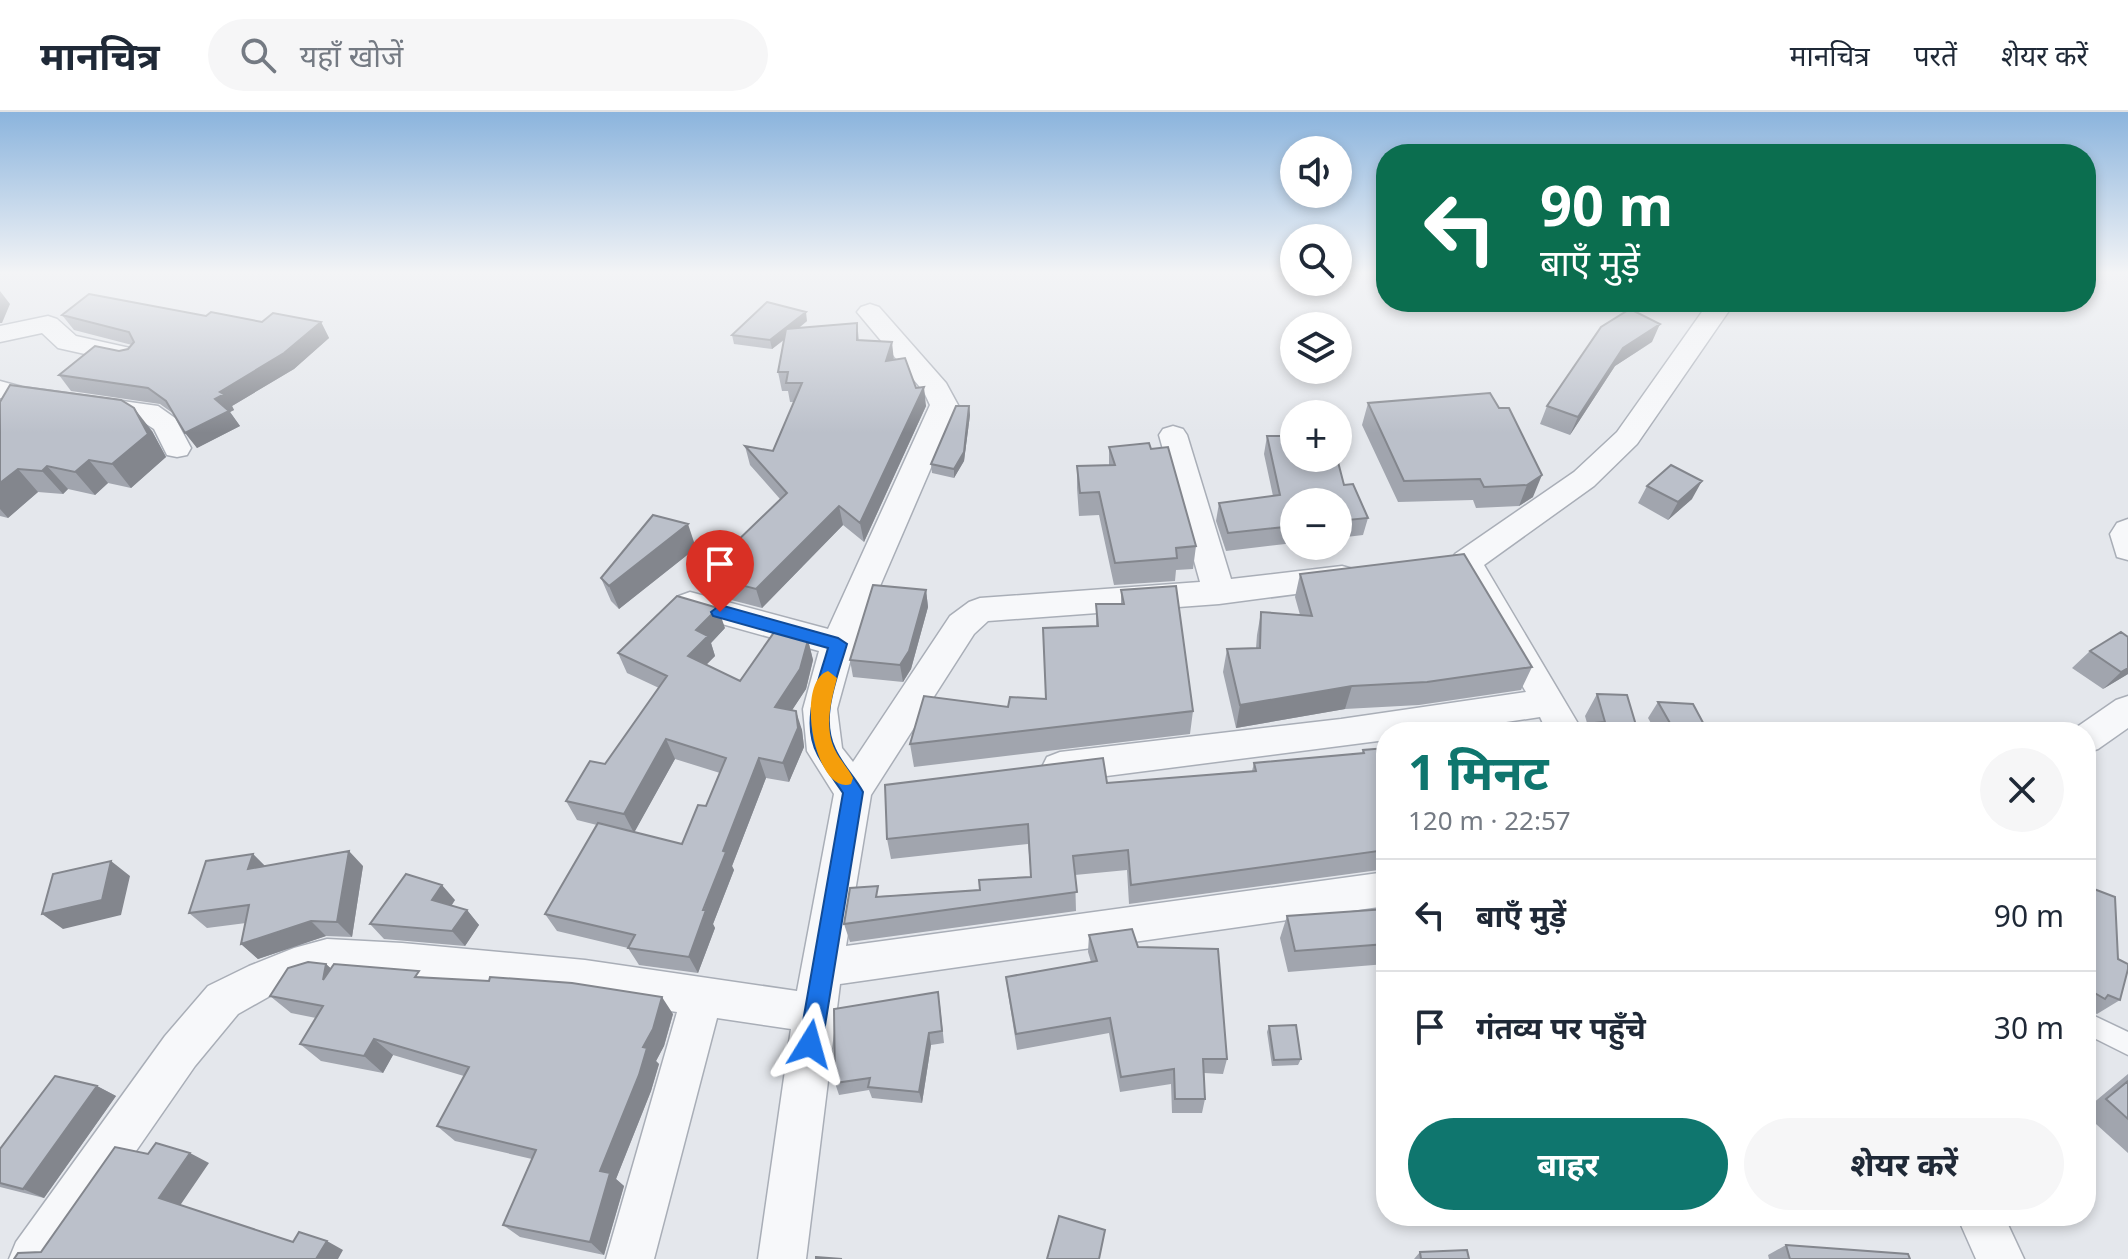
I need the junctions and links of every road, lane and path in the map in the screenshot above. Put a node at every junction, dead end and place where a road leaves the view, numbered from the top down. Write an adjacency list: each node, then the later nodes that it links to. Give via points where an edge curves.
1 (36, 327): 5 (street)
2 (51, 327): 6 (street, via 67,342)
3 (882, 327): 15 (street, via 944,405)
4 (1705, 327): 17 (street, via 1627,438 1584,479 1450,564)
5 (0, 334)
6 (130, 356)
7 (9, 401): 9 (street, via 148,412 165,424)
8 (1173, 435): 13 (street)
9 (177, 448)
10 (2128, 530): 11 (street)
11 (2128, 549)
12 (1373, 573): 13 (street)
13 (1219, 592): 23 (street, via 980,610 953,637)
14 (690, 604): 15 (street)
15 (838, 644): 23 (street, via 820,709 822,735 825,751)
16 (2128, 710): 20 (street)
17 (1557, 717): 18 (street)
18 (1490, 722)
19 (1376, 730): 21 (street)
20 (2096, 732)
21 (1026, 771)
22 (900, 786): 23 (street)
23 (853, 792): 25 (street)
24 (1376, 890): 25 (street)
25 (822, 968): 27 (street)
26 (702, 996): 27 (street); 31 (street, via 585,979 327,958 263,979 223,1000 188,1041); 32 (street)
27 (814, 1013): 33 (street)
28 (2096, 1028): 29 (lane)
29 (2128, 1044)
30 (1985, 1226): 34 (street)
31 (33, 1259)
32 (630, 1259)
33 (782, 1259)
34 (2000, 1259)

